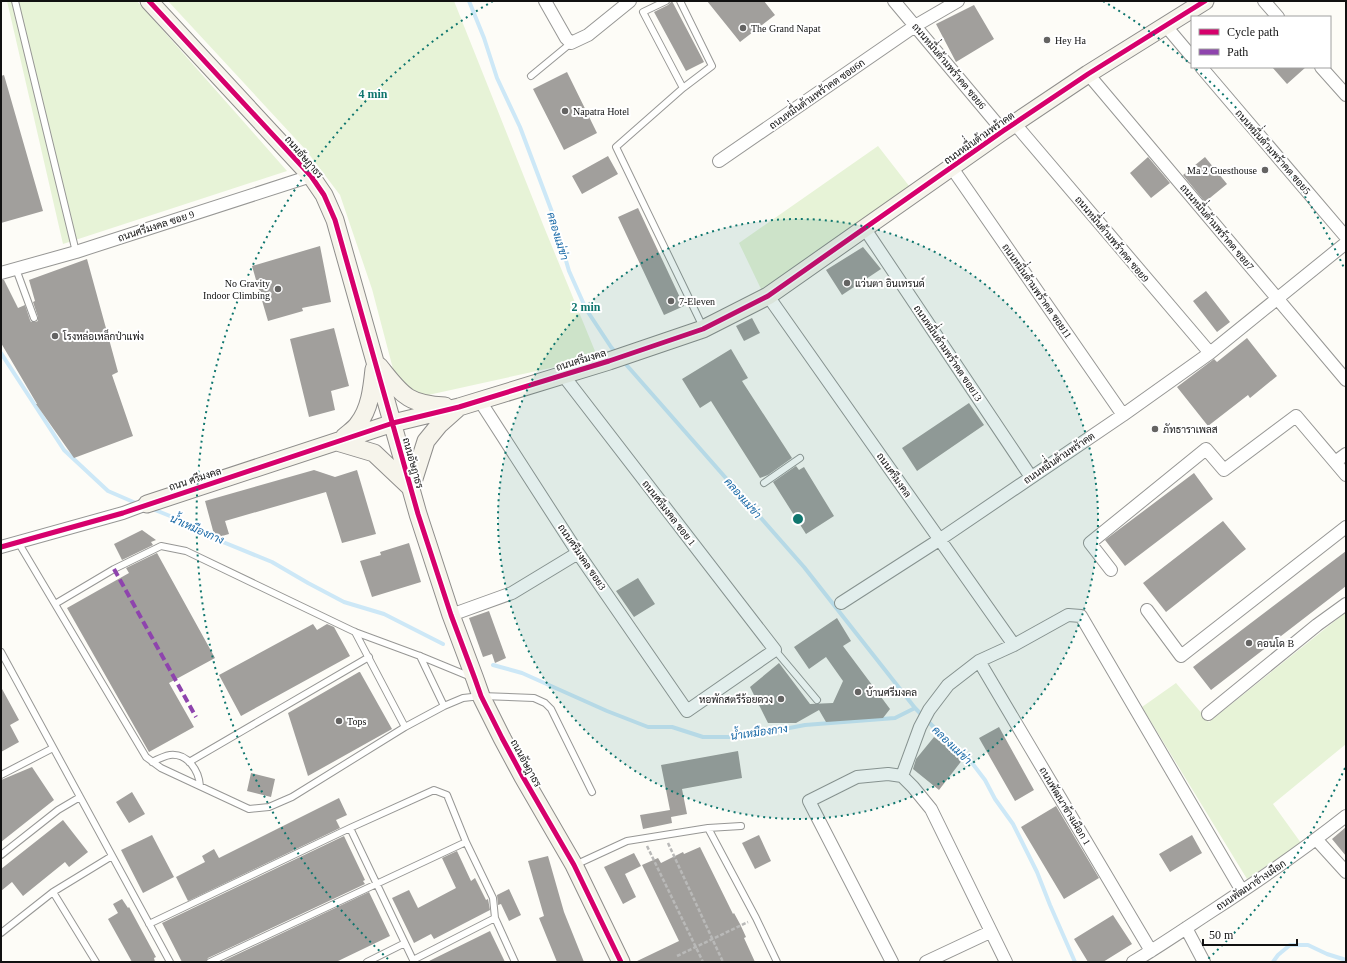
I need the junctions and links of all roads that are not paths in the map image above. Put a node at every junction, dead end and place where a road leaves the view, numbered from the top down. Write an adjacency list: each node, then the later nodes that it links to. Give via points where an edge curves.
1 (15, 1): 29 (lane)
2 (149, 1): 25 (street, ถนนอัษฎาธร)
3 (545, 1): 14 (street)
4 (630, 1): 14 (street, via 588,35)
5 (666, 1): 20 (lane, via 643,12)
6 (680, 1): 20 (lane, via 712,66)
7 (894, 1): 13 (street, ถนนหมื่่นด้ามพร้าคต ซอย6)
8 (958, 1): 13 (street, ถนนหมื่่นด้ามพร้าคต ซอย6ก)
9 (1205, 1): 12 (street, ถนนหมื่่นด้ามพร้าคต)
10 (1264, 1): 11 (street)
11 (1277, 16)
12 (1165, 25): 15 (street); 18 (street, ถนนหมื่่นด้ามพร้าคต)
13 (915, 26): 22 (street, ถนนหมื่่นด้ามพร้าคต ซอย6); 23 (street, ถนนหมื่่นด้ามพร้าคต ซอย6ก)
14 (571, 43): 19 (lane)
15 (1191, 56)
16 (1202, 68): 27 (street, ถนนหมื่่นด้ามพร้าคต ซอย5)
17 (1322, 68): 21 (street)
18 (1088, 74): 22 (street, ถนนหมื่่นด้ามพร้าคต); 33 (street, ถนนหมื่่นด้ามพร้าคต ซอย7)
19 (531, 76)
20 (683, 88): 35 (lane, via 616,146)
21 (1346, 95)
22 (1009, 127): 24 (street, ถนนหมื่่นด้ามพร้าคต); 36 (street, ถนนหมื่่นด้ามพร้าคต ซอย9)
23 (719, 161)
24 (952, 168): 26 (street, ถนนหมื่่นด้ามพร้าคต); 42 (street, ถนนหมื่่นด้ามพร้าคต ซอย11)
25 (311, 176): 29 (street, ถนนศรีมงคล ซอย 9); 37 (street, ถนนอัษฎาธร, via 335,220)
26 (865, 229): 32 (street, ถนนหมื่่นด้ามพร้าคต); 49 (street, ถนนหมื่่นด้ามพร้าคต ซอย13)
27 (1346, 237)
28 (1346, 243): 33 (street, ถนนหมื่่นด้ามพร้าคต)
29 (76, 252): 30 (street, ถนนศรีมงคล ซอย 9)
30 (16, 269): 31 (street, ถนนศรีมงคล ซอย 9); 34 (lane)
31 (1, 273)
32 (768, 296): 35 (street, ถนนศรีมงคล); 54 (street, ถนนศรีมงคล)
33 (1278, 299): 36 (street, ถนนหมื่่นด้ามพร้าคต); 39 (street, ถนนหมื่่นด้ามพร้าคต ซอย7)
34 (34, 318)
35 (703, 329): 38 (street, ถนนศรีมงคล)
36 (1210, 353): 42 (street, ถนนหมื่่นด้ามพร้าคต)
37 (374, 360): 41 (street, via 407,397 418,403); 43 (street, ถนนอัษฎาธร); 44 (street, via 372,387 366,412 358,426)
38 (563, 375): 40 (street, ถนนศรีมงคล); 66 (street, ถนนศรีมงคล ซอย 1)
39 (1346, 380)
40 (480, 401): 41 (street, ถนนศรีมงคล); 57 (street, ถนนศรีมงคล ซอย3)
41 (459, 407): 43 (street, ถนนศรีมงคล); 51 (street, via 426,441)
42 (1123, 415): 49 (street, ถนนหมื่่นด้ามพร้าคต)
43 (393, 423): 44 (street, ถนน ศรีมงคล); 51 (street, ถนนอัษฎาธร)
44 (337, 442): 51 (street, via 374,453); 52 (street, ถนน ศรีมงคล)
45 (1346, 454): 47 (street)
46 (800, 458): 50 (lane)
47 (1336, 462): 48 (street); 58 (street, via 1296,416 1224,470 1206,449 1090,543)
48 (1346, 475)
49 (1031, 477): 54 (street, ถนนหมื่่นด้ามพร้าคต)
50 (764, 483)
51 (411, 488): 63 (street, ถนนอัษฎาธร)
52 (147, 504): 55 (street, ถนน ศรีมงคล)
53 (1346, 527): 62 (street, via 1181,656)
54 (940, 540): 59 (street, ถนนหมื่่นด้ามพร้าคต); 65 (street, ถนนศรีมงคล)
55 (18, 542): 56 (street, ถนน ศรีมงคล); 60 (lane)
56 (1, 547)
57 (578, 553): 63 (street, via 512,593); 66 (street, ถนนศรีมงคล ซอย3, via 687,711)
58 (1111, 570)
59 (841, 603)
60 (55, 604): 64 (lane, via 114,569 161,546 186,551); 78 (lane, via 146,757)
61 (1346, 604): 75 (street)
62 (1148, 610)
63 (451, 615): 71 (street, ถนนอัษฎาธร)
64 (355, 632): 68 (lane); 69 (lane)
65 (1014, 645): 70 (street); 96 (street, via 1068,615 1081,616)
66 (775, 650): 73 (lane)
67 (1, 652): 77 (lane)
68 (420, 656): 71 (lane); 74 (lane)
69 (369, 657): 76 (lane); 79 (lane)
70 (979, 661): 81 (street, via 948,685 929,710); 104 (street, ถนนพัฒนาช้างเผือก 1)
71 (474, 679): 72 (street, ถนนอัษฎาธร)
72 (481, 696): 74 (lane, via 463,698); 83 (lane, via 534,698 545,703 551,709); 93 (street, ถนนอัษฎาธร, via 523,777)
73 (817, 700)
74 (444, 706): 76 (lane)
75 (1208, 714)
76 (405, 727): 82 (lane, via 292,796 269,807 249,809)
77 (53, 748): 80 (lane); 84 (lane)
78 (152, 762): 79 (lane, via 170,755); 82 (lane)
79 (189, 762): 82 (lane, via 198,772)
80 (1, 775)
81 (902, 776): 101 (street, via 931,809); 113 (street, via 888,774 857,777 809,801)
82 (200, 786)
83 (592, 792)
84 (80, 797): 91 (lane, via 58,810); 92 (lane)
85 (1346, 816): 89 (street, ถนนพัฒนาช้างเผือก)
86 (741, 826): 88 (lane)
87 (350, 828): 90 (lane, via 434,790 446,795); 95 (lane); 99 (lane)
88 (708, 828): 93 (lane, via 627,841); 112 (lane)
89 (1316, 839): 94 (street); 96 (street, ถนนพัฒนาช้างเผือก)
90 (466, 842): 95 (lane); 98 (lane, via 493,898)
91 (1, 855)
92 (112, 856): 97 (lane); 99 (lane)
93 (574, 865): 111 (street, ถนนอัษฎาธร)
94 (1346, 872)
95 (376, 884): 103 (lane); 108 (lane)
96 (1242, 891): 100 (street, ถนนพัฒนาช้างเผือก)
97 (53, 892): 102 (lane); 106 (lane)
98 (495, 918): 105 (lane); 110 (lane)
99 (149, 924): 107 (lane)
100 (1186, 928): 104 (street, ถนนพัฒนาช้างเผือก); 117 (street)
101 (990, 932): 114 (street); 115 (street)
102 (1, 933)
103 (405, 943): 105 (lane); 109 (lane)
104 (1151, 951): 116 (street, ถนนพัฒนาช้างเผือก)
105 (413, 961)
106 (96, 962)
107 (170, 962)
108 (210, 962)
109 (367, 962)
110 (515, 962)
111 (621, 962)
112 (777, 962)
113 (892, 962)
114 (926, 962)
115 (1006, 962)
116 (1133, 962)
117 (1204, 962)

